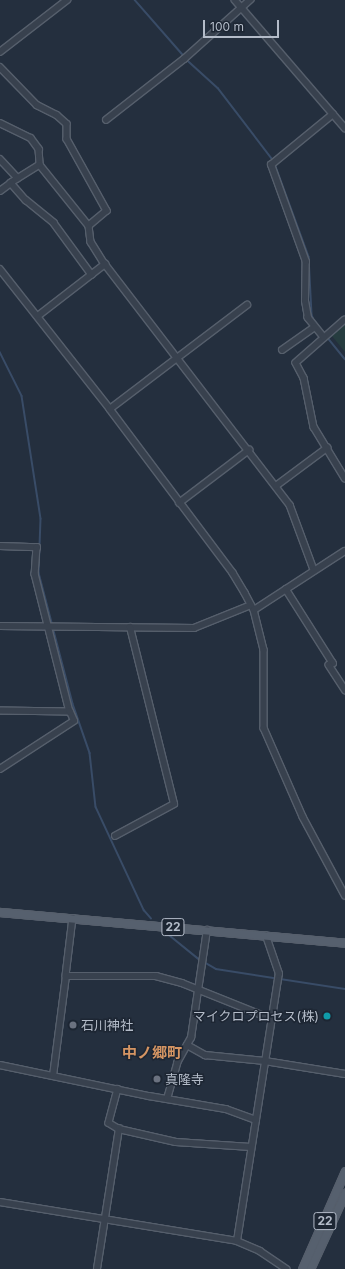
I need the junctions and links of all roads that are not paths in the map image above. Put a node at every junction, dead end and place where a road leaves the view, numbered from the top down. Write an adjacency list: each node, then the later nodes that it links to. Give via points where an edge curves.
1 (67, 0): 5 (street)
2 (235, 0): 4 (street)
3 (250, 0): 4 (street)
4 (241, 8): 7 (street); 8 (street, via 184,59)
5 (0, 52)
6 (0, 67): 16 (street, via 37,105 57,115 67,124 67,139 107,211)
7 (333, 114): 10 (street); 23 (street, via 272,164 306,262 306,310)
8 (106, 120)
9 (0, 123): 12 (street, via 31,138 39,149)
10 (345, 128)
11 (0, 159): 13 (street)
12 (40, 164): 13 (street); 16 (street)
13 (18, 178): 14 (street)
14 (11, 183): 15 (street); 19 (street, via 26,200 54,223)
15 (0, 191)
16 (89, 226): 17 (street, via 91,242)
17 (106, 264): 19 (street); 26 (street)
18 (0, 269): 21 (street)
19 (92, 275): 21 (street)
20 (247, 305): 26 (street)
21 (38, 316): 27 (street)
22 (345, 320): 24 (street)
23 (314, 328): 24 (street); 25 (street)
24 (326, 336): 28 (street, via 296,363 304,378 314,427)
25 (282, 350)
26 (178, 357): 27 (street); 29 (street)
27 (110, 409): 32 (street)
28 (327, 448): 30 (street); 31 (street)
29 (249, 450): 31 (street); 32 (street)
30 (345, 478)
31 (276, 486): 35 (street, via 290,505)
32 (180, 503): 37 (street, via 233,573)
33 (0, 546): 39 (street, via 37,547 35,574)
34 (345, 551): 35 (street)
35 (314, 570): 36 (street)
36 (286, 589): 37 (street); 41 (street, via 333,663 329,665)
37 (253, 607): 40 (street, via 194,628); 46 (street, via 264,650 264,728 303,817)
38 (0, 626): 39 (street)
39 (48, 626): 40 (street); 43 (street)
40 (130, 627): 45 (street, via 174,804)
41 (345, 690)
42 (0, 711): 43 (street)
43 (70, 712): 44 (street, via 74,721)
44 (0, 769)
45 (115, 836)
46 (345, 895)
47 (0, 912): 48 (main road, 22)
48 (73, 918): 49 (main road, 22); 52 (street)
49 (207, 930): 50 (main road, 22); 53 (street)
50 (266, 936): 51 (main road, 22); 54 (street, via 279,974)
51 (345, 943)
52 (66, 976): 53 (street, via 156,976); 59 (street)
53 (200, 991): 54 (street); 55 (street)
54 (272, 1019): 56 (street)
55 (187, 1045): 56 (street, via 205,1055); 61 (street, via 177,1063)
56 (265, 1061): 58 (street); 62 (street)
57 (0, 1065): 59 (street)
58 (345, 1074)
59 (54, 1076): 60 (street)
60 (118, 1089): 61 (street); 63 (street, via 109,1122)
61 (167, 1099): 62 (street, via 226,1109)
62 (256, 1120): 64 (street)
63 (119, 1129): 64 (street, via 176,1142); 68 (street)
64 (251, 1147): 69 (street)
65 (345, 1171): 72 (main road, 22)
66 (345, 1193): 73 (main road, 22)
67 (0, 1202): 68 (street)
68 (105, 1219): 69 (street); 70 (street)
69 (237, 1241): 71 (street, via 260,1251)
70 (97, 1269)
71 (288, 1269)
72 (302, 1269)
73 (310, 1269)

